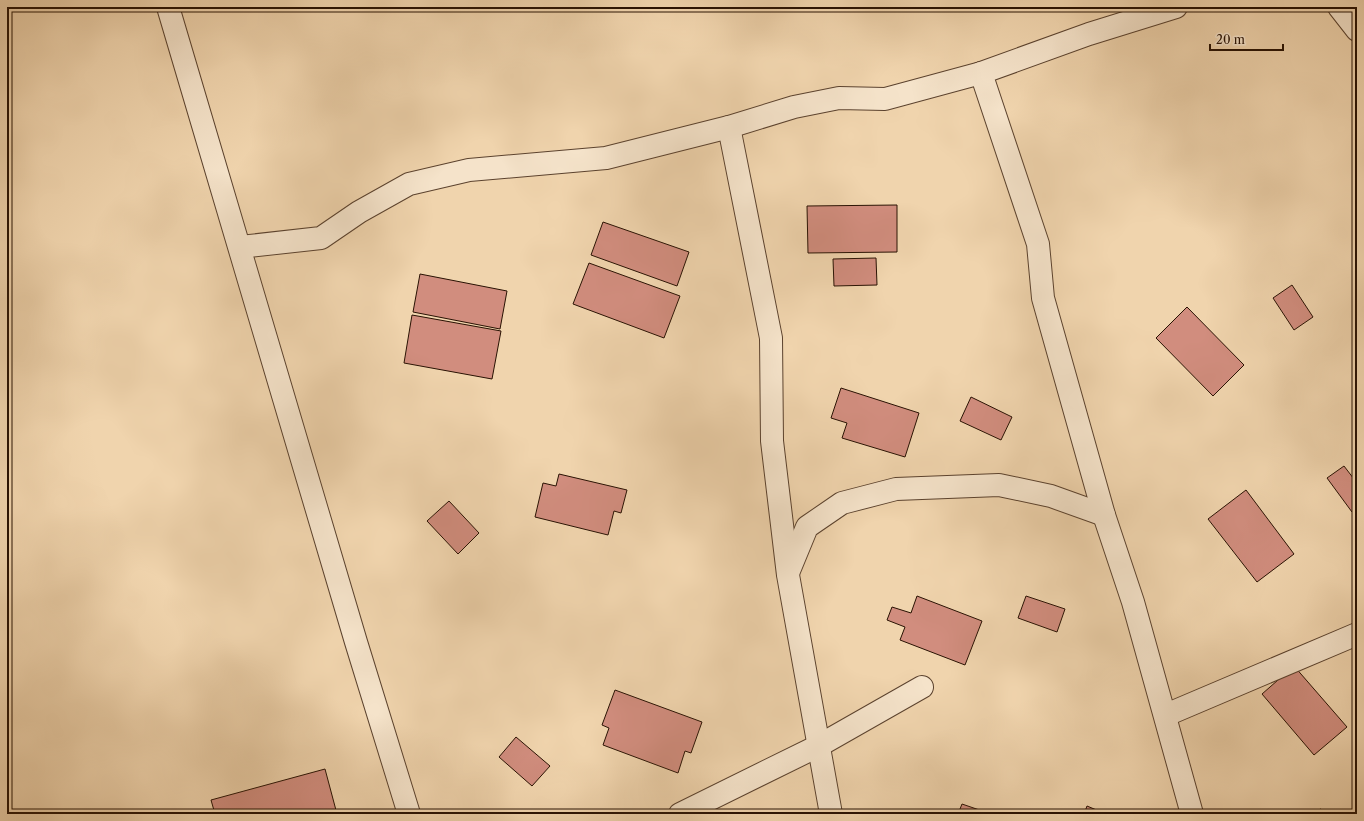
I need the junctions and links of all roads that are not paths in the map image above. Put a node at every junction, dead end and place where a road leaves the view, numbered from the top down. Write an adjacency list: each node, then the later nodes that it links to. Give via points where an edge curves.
1 (168, 7): 7 (street)
2 (1176, 7): 5 (street, via 1089,34)
3 (1339, 7): 4 (street)
4 (1357, 30)
5 (981, 73): 6 (street, via 885,99 839,98 794,107); 8 (street, via 1038,244 1043,298)
6 (729, 127): 7 (street, via 606,158 469,170 409,184 359,212 321,238); 9 (street, via 771,338 772,441)
7 (240, 247): 14 (street)
8 (1104, 515): 9 (street, via 1051,496 999,485 896,489 842,503 807,528); 12 (street)
9 (788, 575): 13 (street)
10 (1357, 634): 12 (street)
11 (922, 687): 13 (street)
12 (1166, 715): 17 (street)
13 (820, 745): 15 (street); 16 (street)
14 (409, 814)
15 (680, 814)
16 (831, 814)
17 (1192, 814)

